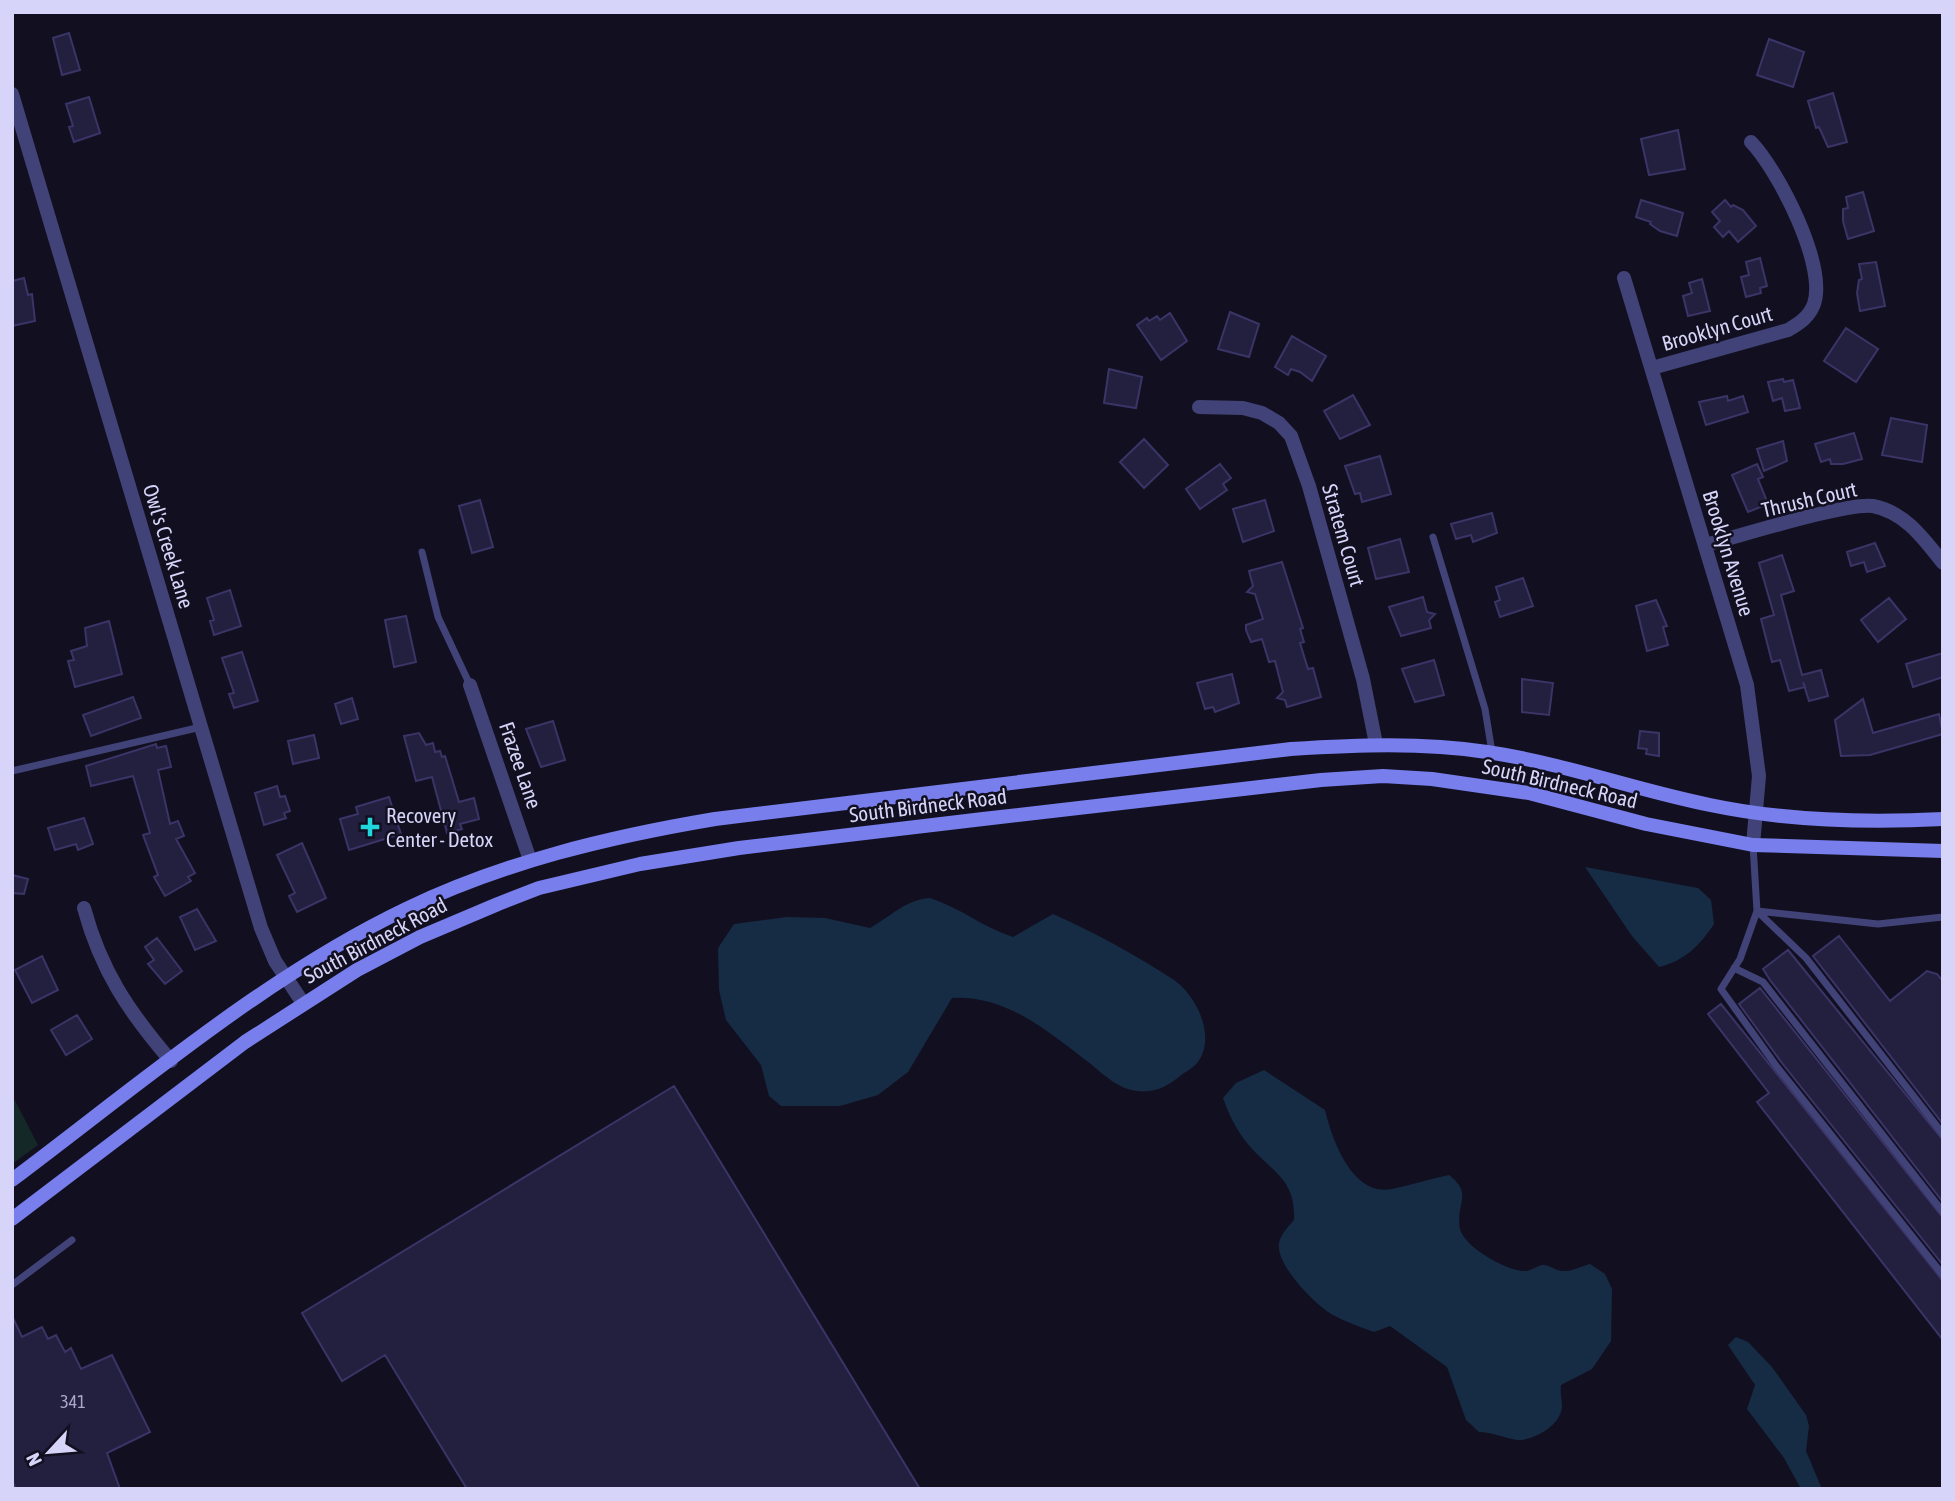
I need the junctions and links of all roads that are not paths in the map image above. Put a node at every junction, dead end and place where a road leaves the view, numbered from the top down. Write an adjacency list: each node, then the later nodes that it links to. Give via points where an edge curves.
1 (12, 94): 11 (street, Owl's Creek Lane)
2 (1751, 142): 4 (street, Brooklyn Court, via 1777,177 1792,208 1814,267 1814,303 1805,320 1788,330)
3 (1624, 278): 4 (street, Brooklyn Avenue)
4 (1652, 368): 7 (street, Brooklyn Avenue)
5 (1199, 407): 12 (street, Stratem Court, via 1262,413 1292,436 1363,679)
6 (1433, 537): 13 (lane, via 1485,709)
7 (1705, 545): 9 (street, Thrush Court, via 1872,506 1915,527); 15 (street, Brooklyn Avenue, via 1748,685 1759,776)
8 (422, 552): 10 (lane, via 438,617)
9 (1943, 563)
10 (470, 685): 19 (street, Frazee Lane)
11 (202, 727): 14 (lane); 24 (street, Owl's Creek Lane, via 261,928)
12 (1376, 744): 13 (main road, South Birdneck Road); 19 (main road, South Birdneck Road, via 1290,749 715,819 631,833)
13 (1493, 753): 15 (main road, South Birdneck Road, via 1710,806)
14 (12, 771)
15 (1754, 812): 16 (main road, South Birdneck Road, via 1787,817); 17 (street, Brooklyn Avenue)
16 (1943, 819)
17 (1753, 845): 18 (main road, South Birdneck Road); 21 (lane); 25 (main road, South Birdneck Road, via 1485,785 1383,776 1321,780 739,848 640,864 539,888 459,919)
18 (1943, 851)
19 (530, 860): 24 (main road, South Birdneck Road, via 404,910)
20 (84, 908): 26 (street, via 107,975)
21 (1757, 911): 22 (lane, via 1878,924); 23 (lane); 27 (lane, via 1806,958)
22 (1943, 917)
23 (1734, 968): 29 (lane, via 1763,982); 32 (lane, via 1721,989 1777,1067)
24 (286, 978): 25 (street, Owl's Creek Lane); 26 (main road, South Birdneck Road)
25 (303, 1003): 30 (main road, South Birdneck Road)
26 (171, 1061): 28 (main road, South Birdneck Road)
27 (1943, 1134)
28 (13, 1179)
29 (1943, 1212)
30 (12, 1219)
31 (72, 1240): 33 (lane)
32 (1943, 1275)
33 (12, 1285)

